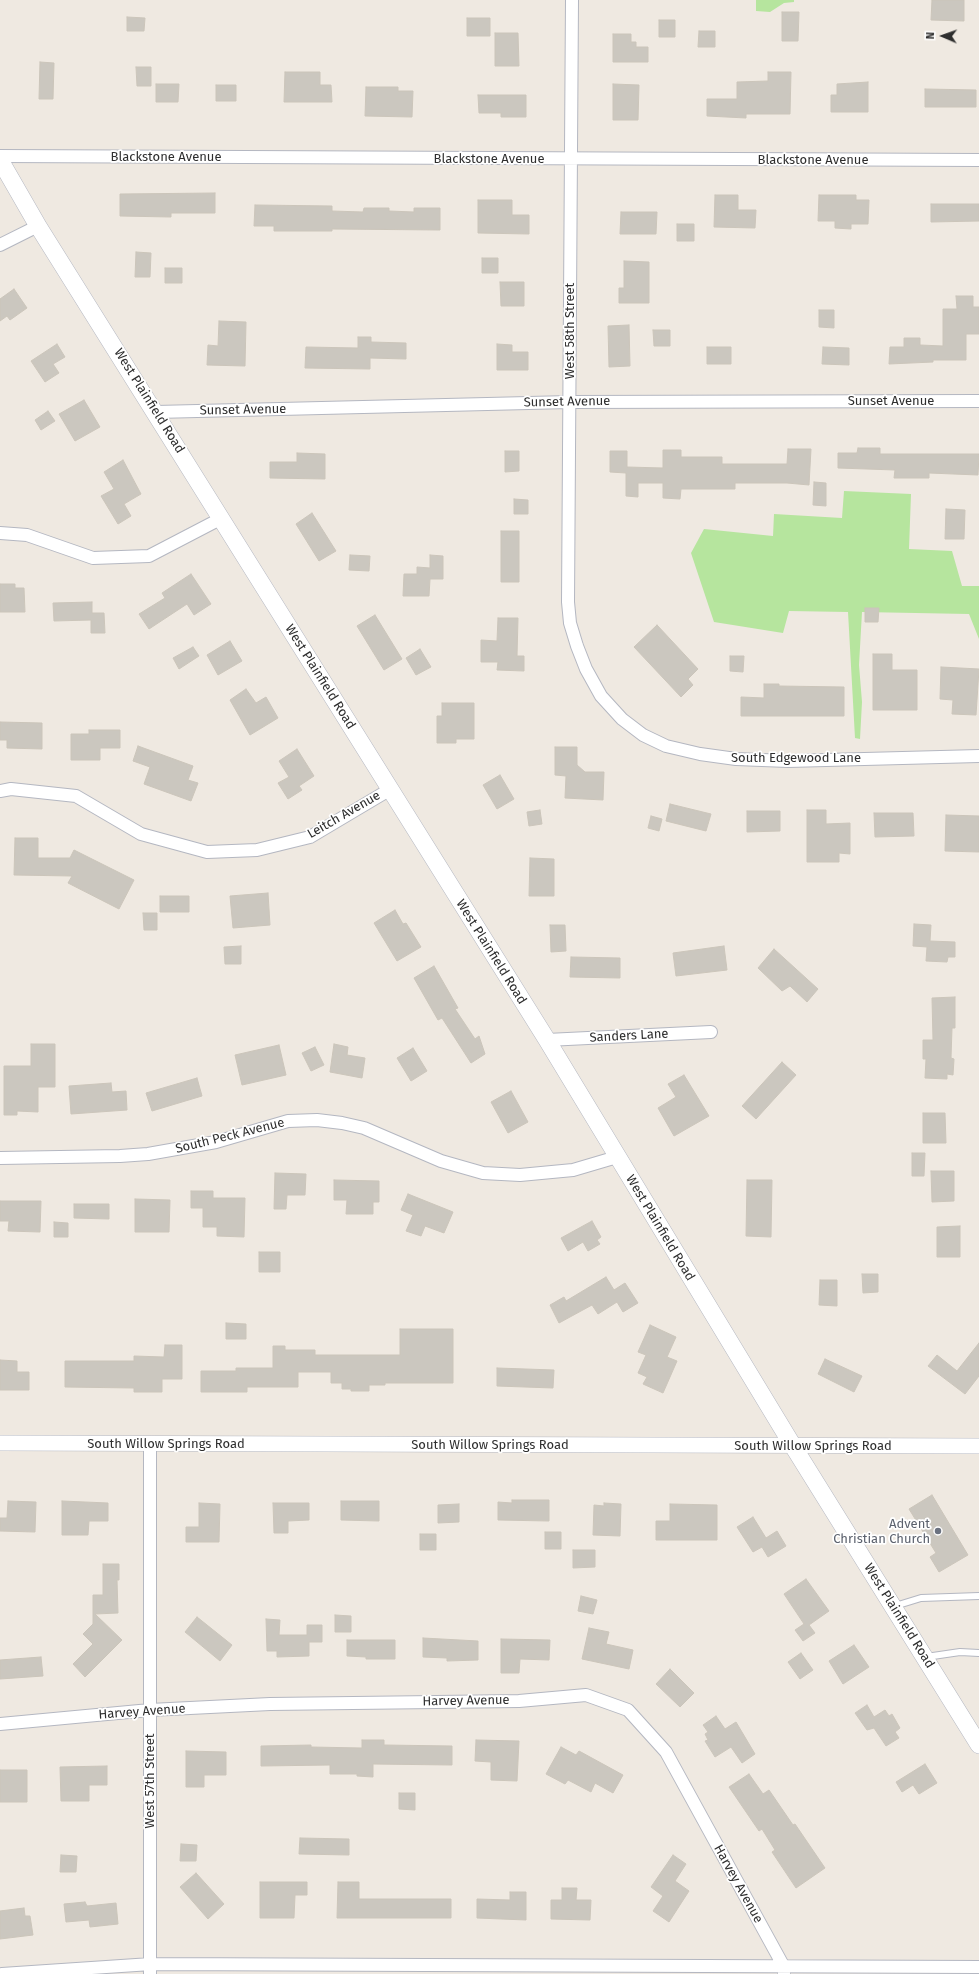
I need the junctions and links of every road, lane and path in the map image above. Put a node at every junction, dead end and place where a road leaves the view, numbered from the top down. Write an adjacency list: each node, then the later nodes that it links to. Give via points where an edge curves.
1 (572, 0): 3 (street, West 58th Street)
2 (0, 156): 3 (street, Blackstone Avenue)
3 (571, 159): 5 (street, Blackstone Avenue); 9 (street, West 58th Street)
4 (0, 160): 6 (main road, West Plainfield Road)
5 (979, 160)
6 (38, 226): 7 (street); 10 (main road, West Plainfield Road)
7 (0, 245)
8 (979, 401): 9 (street, Sunset Avenue)
9 (570, 402): 10 (street, Sunset Avenue); 13 (street, West 58th Street, via 570,623 576,646 601,696)
10 (156, 412): 11 (main road, West Plainfield Road)
11 (222, 518): 12 (street, via 149,556 93,558 27,534); 15 (main road, West Plainfield Road)
12 (0, 533)
13 (622, 718): 14 (street, South Edgewood Lane, via 643,735 666,746 736,759 788,761)
14 (979, 756)
15 (389, 790): 16 (street, Leitch Avenue, via 310,837 257,850 207,852 141,834 76,796); 18 (main road, West Plainfield Road)
16 (0, 791)
17 (711, 1032): 18 (street, Sanders Lane)
18 (547, 1040): 19 (main road, West Plainfield Road)
19 (617, 1157): 20 (street, South Peck Avenue, via 573,1170 520,1175 483,1173 441,1161 364,1128 317,1120 282,1122 216,1142 148,1154); 23 (main road, West Plainfield Road)
20 (0, 1158)
21 (0, 1443): 22 (street, South Willow Springs Road)
22 (150, 1444): 23 (street, South Willow Springs Road); 29 (street, West 57th Street)
23 (793, 1446): 24 (street, South Willow Springs Road); 26 (main road, West Plainfield Road)
24 (979, 1446)
25 (979, 1596): 26 (lane, via 921,1598)
26 (894, 1607): 28 (main road, West Plainfield Road)
27 (979, 1653): 28 (lane, via 960,1652)
28 (925, 1657): 31 (main road, West Plainfield Road)
29 (150, 1710): 30 (street, Harvey Avenue); 33 (street, West 57th Street); 34 (street, Harvey Avenue, via 270,1704 519,1701 586,1695 628,1710 666,1752)
30 (0, 1724)
31 (979, 1745)
32 (979, 1967): 34 (street)
33 (150, 1969): 34 (street); 35 (street)
34 (784, 1970)
35 (2, 1974)

